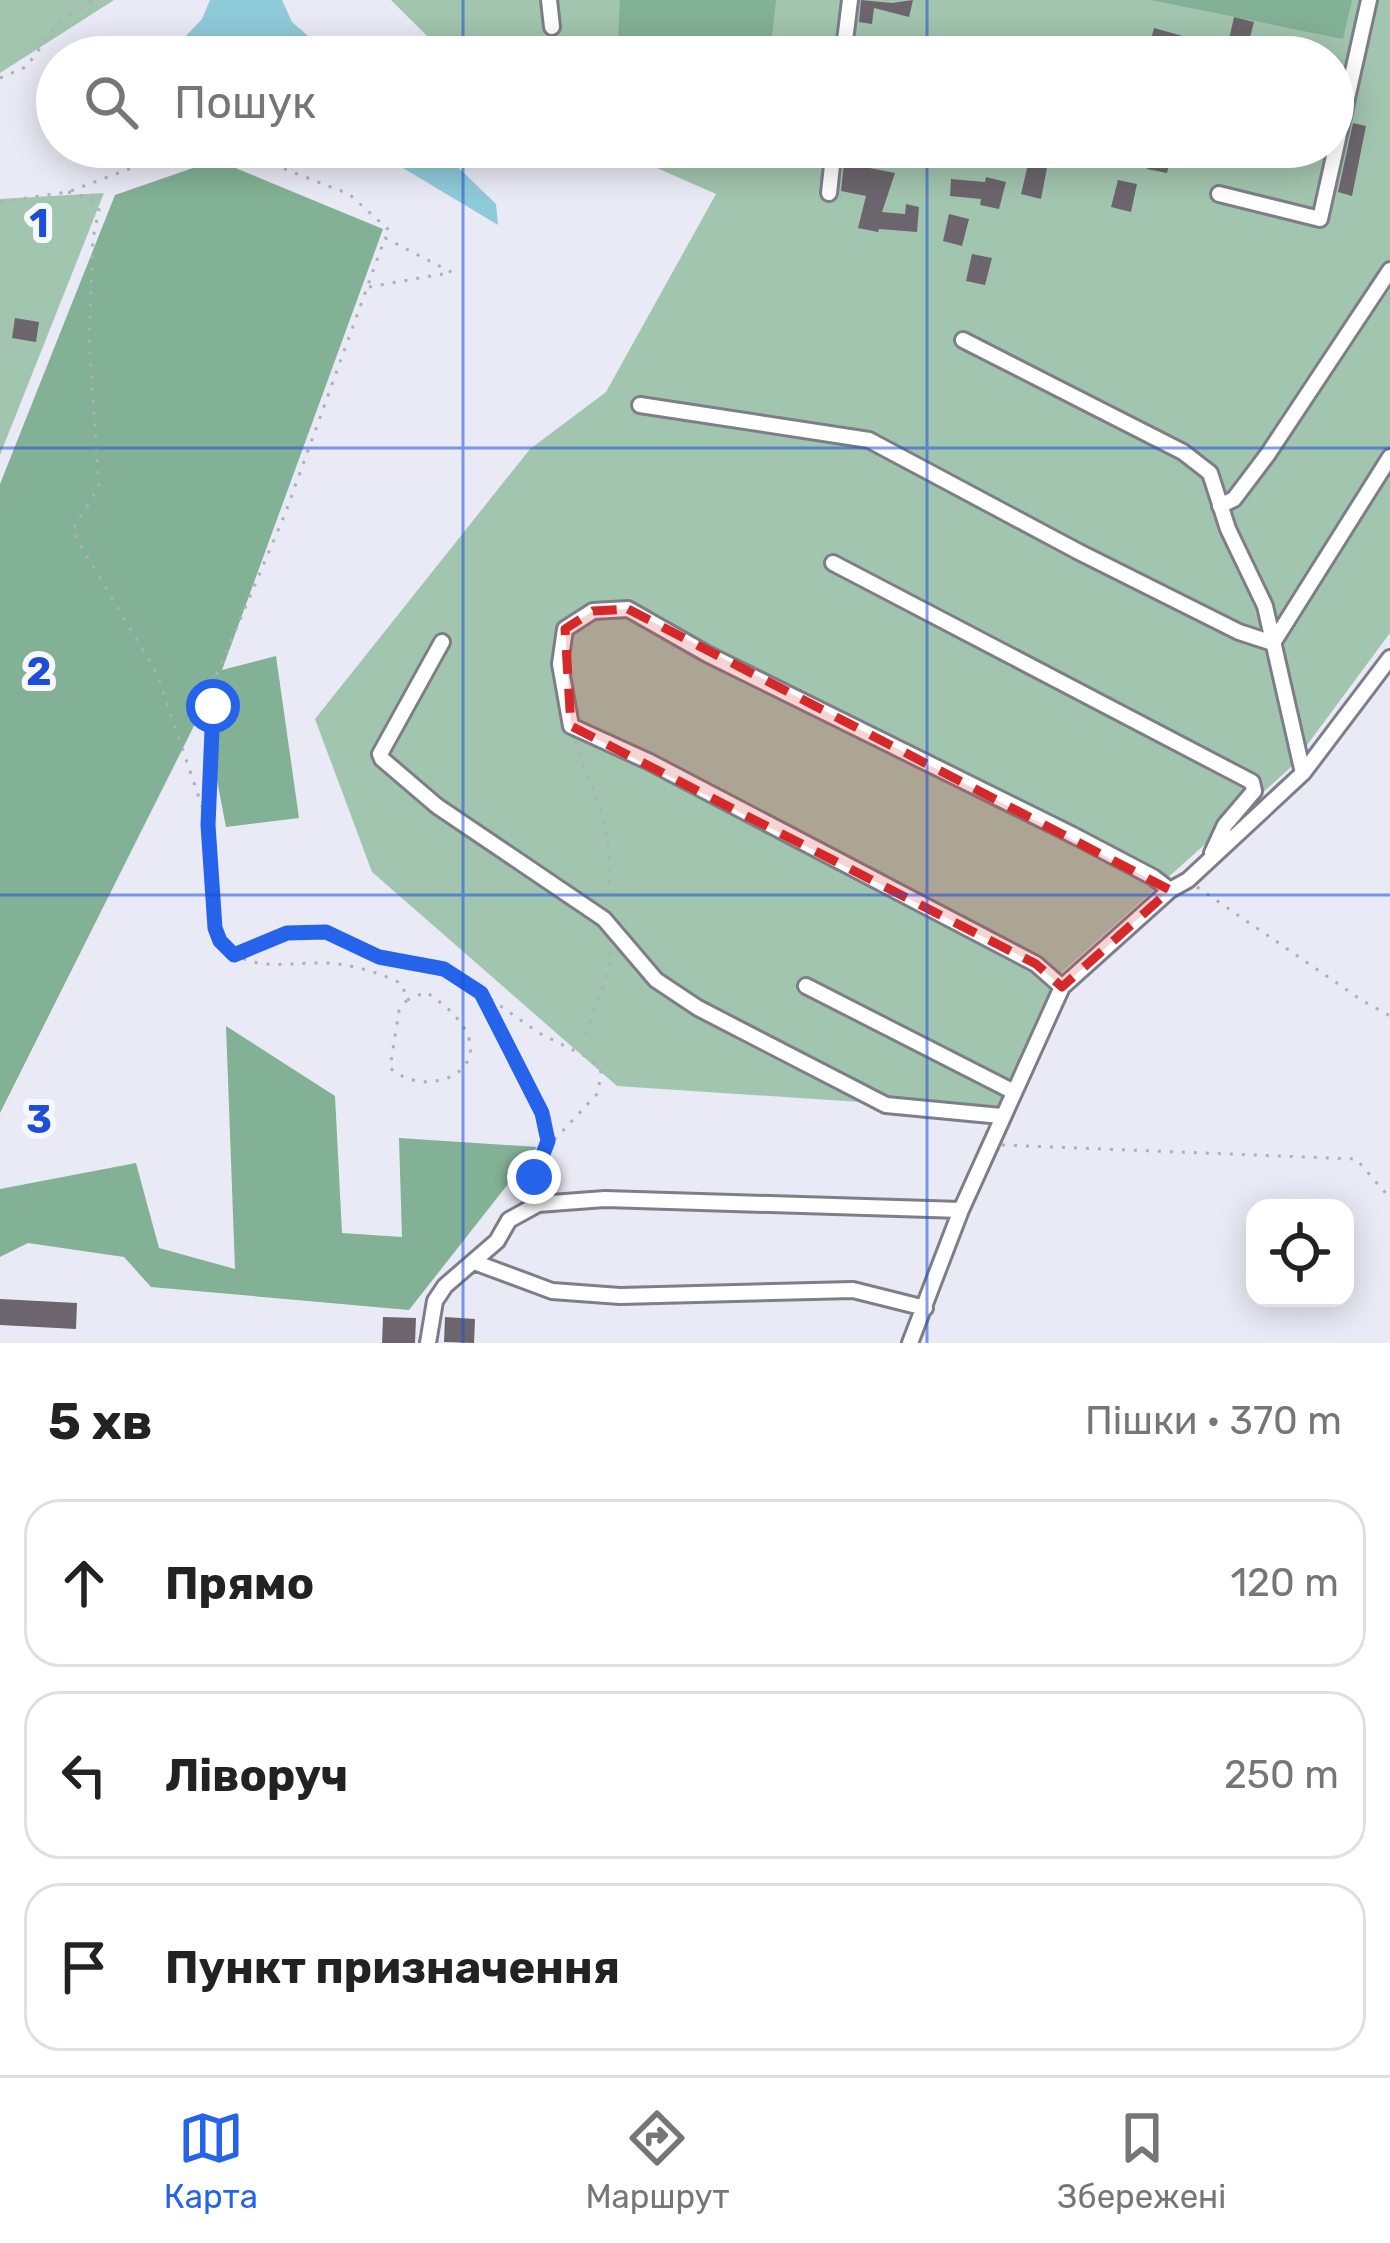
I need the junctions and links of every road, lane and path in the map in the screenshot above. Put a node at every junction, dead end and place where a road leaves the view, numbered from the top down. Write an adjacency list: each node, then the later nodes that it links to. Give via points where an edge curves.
1 (94, 0): 6 (path)
2 (549, 0): 5 (street)
3 (850, 0): 7 (street)
4 (1369, 0): 8 (street)
5 (552, 27)
6 (50, 36)
7 (846, 36)
8 (1354, 50)
9 (36, 56): 10 (path)
10 (0, 78)
11 (137, 168): 15 (path)
12 (283, 168): 19 (path, via 349,194 389,230)
13 (832, 168): 16 (street)
14 (1328, 168): 17 (street, via 1320,219)
15 (68, 192): 18 (path); 32 (path, via 99,210 89,343 99,486 72,531 157,674)
16 (829, 193)
17 (1219, 194)
18 (0, 202)
19 (385, 238): 21 (path); 21 (path, via 453,273)
20 (1390, 270): 25 (street, via 1268,454 1234,500)
21 (367, 288): 32 (path, via 216,676)
22 (962, 340): 25 (street, via 1183,452 1210,473)
23 (640, 405): 28 (street, via 869,440)
24 (1390, 457): 28 (street)
25 (1220, 506): 28 (street)
26 (833, 563): 33 (street, via 1252,782 1254,791)
27 (442, 642): 36 (street, via 382,759)
28 (1273, 643): 31 (street)
29 (1390, 658): 31 (street)
30 (574, 728): 35 (street, via 560,664 565,629 593,611 628,609); 36 (path, via 612,861); 41 (street, via 1036,964)
31 (1303, 773): 33 (street)
32 (208, 825): 37 (path, via 216,933)
33 (1207, 863): 34 (street)
34 (1188, 880): 35 (street); 44 (path)
35 (1170, 890): 41 (street)
36 (604, 919): 45 (path, via 609,969); 47 (street, via 656,980 871,1099)
37 (234, 955): 38 (path, via 287,933 318,931); 39 (path, via 260,965 334,963)
38 (401, 962): 39 (path); 42 (path, via 444,969)
39 (395, 974): 43 (path)
40 (806, 986): 46 (street)
41 (1062, 987): 46 (street)
42 (481, 993): 49 (path, via 542,1113); 49 (path, via 601,1070 597,1095)
43 (406, 1000): 43 (path, via 390,1068 411,1080 459,1073 471,1056 466,1027 426,992)
44 (1390, 1016)
45 (586, 1034)
46 (1012, 1091): 47 (street)
47 (1001, 1116): 48 (street)
48 (988, 1145): 50 (path, via 1356,1159); 51 (street)
49 (543, 1152): 52 (path)
50 (1390, 1198)
51 (961, 1210): 52 (street, via 604,1199 538,1204); 54 (street)
52 (509, 1220): 53 (street)
53 (475, 1262): 54 (street, via 551,1291 854,1290); 55 (street, via 435,1301)
54 (925, 1308): 56 (street)
55 (428, 1343)
56 (910, 1343)

